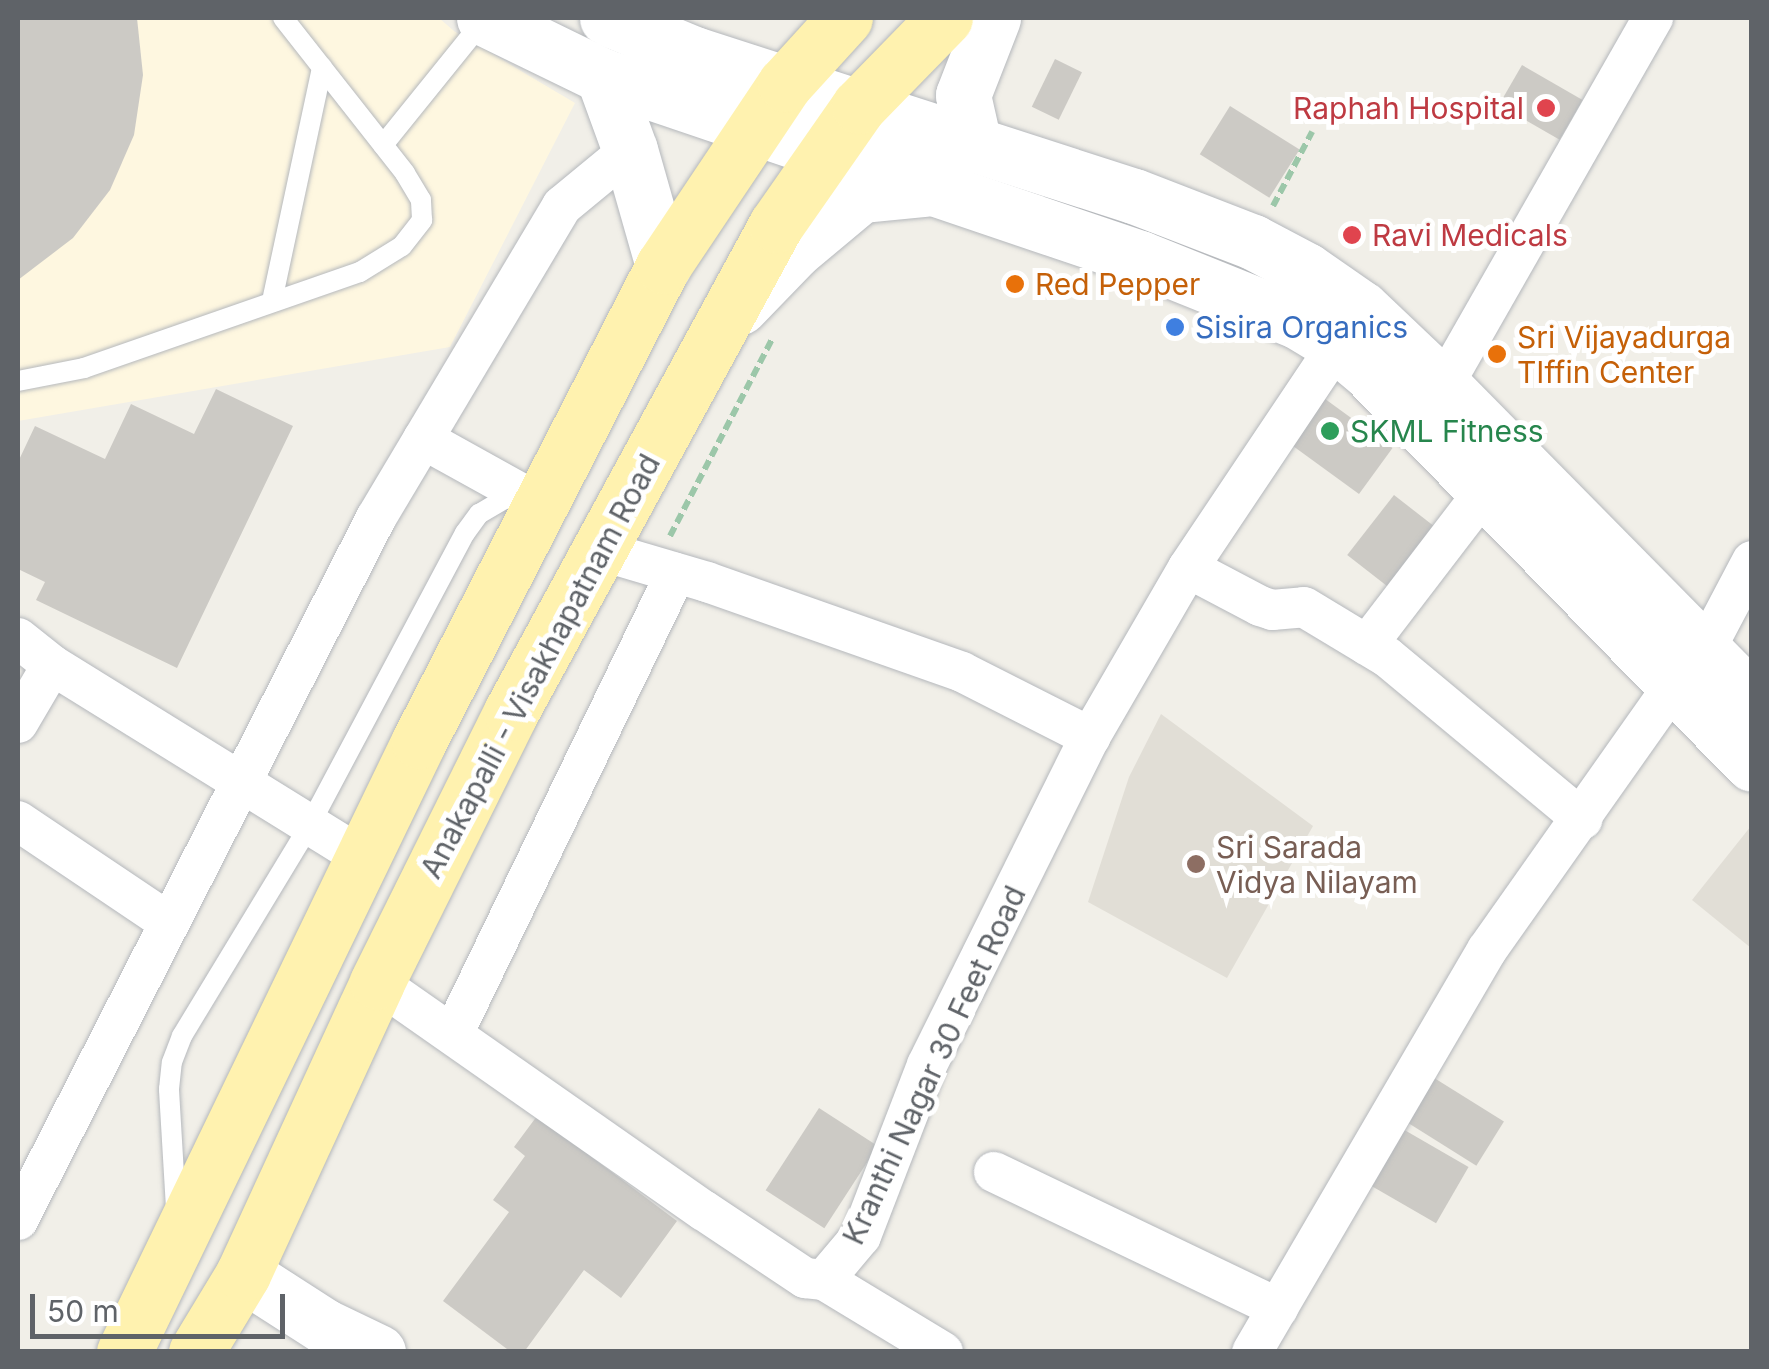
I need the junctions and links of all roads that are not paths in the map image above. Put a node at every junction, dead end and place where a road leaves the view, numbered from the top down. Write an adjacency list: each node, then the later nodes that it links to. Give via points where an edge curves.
1 (283, 18): 8 (lane)
2 (484, 18): 9 (main road); 14 (lane)
3 (845, 18): 10 (main road)
4 (945, 18): 11 (main road, Anakapalli - Visakhapatnam Road)
5 (993, 18): 13 (main road, via 964,96)
6 (1652, 18): 23 (street)
7 (628, 21): 10 (main road)
8 (322, 67): 14 (lane); 19 (lane)
9 (602, 76): 12 (main road); 15 (main road)
10 (785, 84): 11 (main road); 12 (main road)
11 (860, 106): 13 (main road); 16 (main road, Anakapalli - Visakhapatnam Road)
12 (752, 129): 16 (main road); 18 (main road)
13 (974, 144): 20 (main road, via 1252,242 1306,270)
14 (383, 145): 19 (lane, via 421,200 422,220 402,246 360,272)
15 (630, 150): 18 (main road); 24 (street, via 562,206)
16 (825, 153): 17 (main road); 21 (main road, Anakapalli - Visakhapatnam Road)
17 (932, 188): 20 (main road, via 1297,321); 21 (main road, via 862,194 794,251)
18 (663, 266): 25 (main road)
19 (272, 301): 22 (lane, via 84,368)
20 (1350, 327): 23 (main road); 26 (main road); 29 (street, Kranthi Nagar 30 Feet Road)
21 (720, 328): 27 (main road, Anakapalli - Visakhapatnam Road)
22 (18, 381)
23 (1443, 386): 34 (main road)
24 (423, 439): 25 (street); 39 (street)
25 (537, 482): 42 (lane, via 479,514 464,532); 43 (main road)
26 (1484, 492): 32 (street); 34 (main road)
27 (599, 550): 30 (street); 45 (main road, Anakapalli - Visakhapatnam Road)
28 (1752, 561): 34 (street)
29 (1188, 568): 32 (street, via 1260,606 1304,607); 37 (street, Kranthi Nagar 30 Feet Road)
30 (665, 570): 37 (street, via 962,672); 46 (street)
31 (18, 638): 33 (street)
32 (1367, 645): 40 (street)
33 (52, 665): 36 (street); 39 (street)
34 (1688, 670): 35 (main road); 38 (main road); 40 (street)
35 (1752, 699)
36 (18, 723)
37 (1090, 737): 51 (street, Kranthi Nagar 30 Feet Road, via 927,1066 861,1236)
38 (1752, 764)
39 (240, 786): 42 (street); 44 (street)
40 (1582, 819): 52 (street, via 1487,950)
41 (18, 821): 44 (street)
42 (308, 828): 43 (street); 49 (lane, via 172,1062)
43 (362, 858): 49 (main road)
44 (167, 921): 48 (street)
45 (377, 982): 46 (street); 50 (main road, Anakapalli - Visakhapatnam Road)
46 (453, 1034): 51 (street, via 804,1278)
47 (994, 1172): 52 (street)
48 (18, 1220)
49 (178, 1240): 54 (main road)
50 (243, 1274): 53 (main road); 55 (main road, Anakapalli - Visakhapatnam Road)
51 (824, 1280): 57 (street)
52 (1278, 1308): 58 (street)
53 (334, 1339): 56 (main road)
54 (124, 1352)
55 (196, 1352)
56 (378, 1352)
57 (943, 1352)
58 (1252, 1352)

